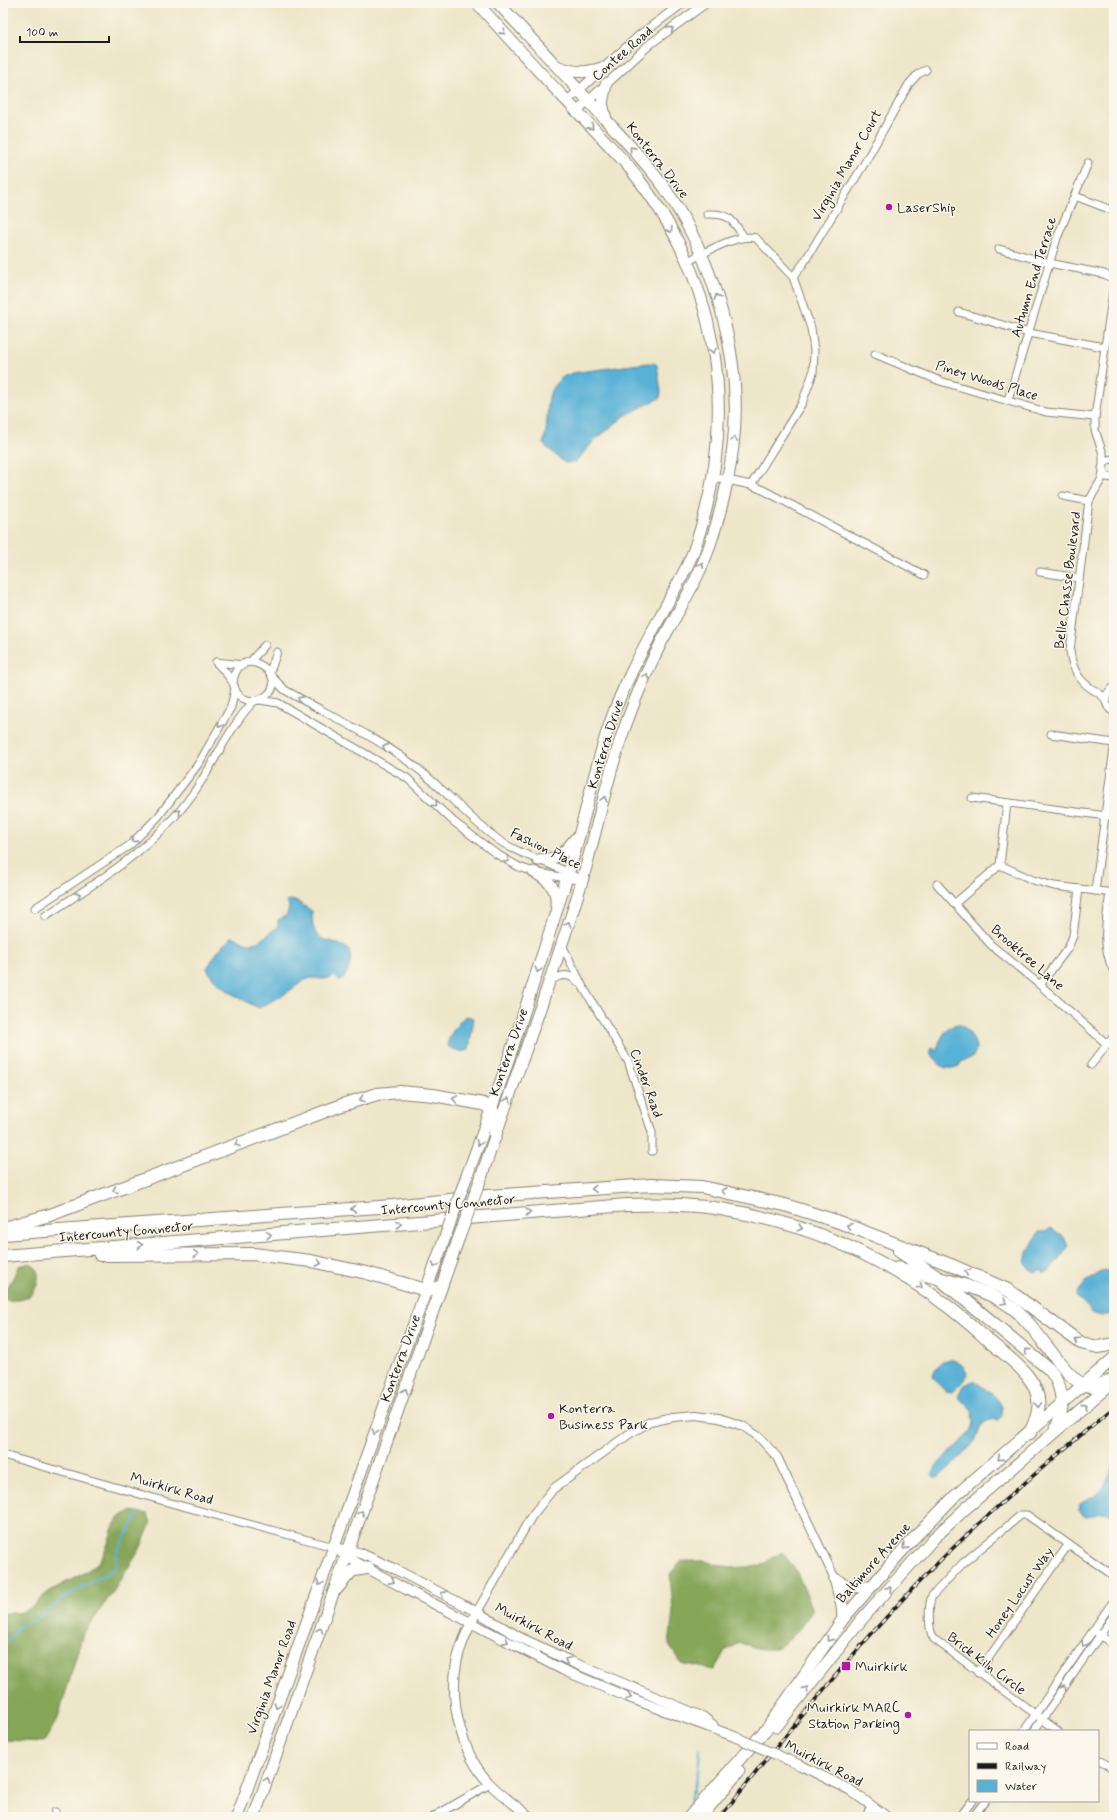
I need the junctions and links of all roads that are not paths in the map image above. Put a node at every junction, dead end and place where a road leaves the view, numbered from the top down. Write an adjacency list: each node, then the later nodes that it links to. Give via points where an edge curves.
1 (477, 3): 11 (main road, Konterra Drive, one-way to 11)
2 (498, 3): 5 (main road, Konterra Drive)
3 (683, 3): 6 (street, Contee Road)
4 (706, 3): 8 (street, Contee Road, one-way to 4, via 650,44)
5 (556, 65): 6 (main road, via 571,72 581,73); 9 (main road, Konterra Drive)
6 (602, 68): 9 (street, Contee Road)
7 (926, 70): 23 (street, Virginia Manor Court, via 909,84 856,177)
8 (606, 84): 10 (street, Contee Road); 13 (main road, via 602,103)
9 (578, 89): 10 (main road, Konterra Drive); 11 (street, Contee Road)
10 (588, 100): 12 (street, Contee Road); 13 (main road, Konterra Drive)
11 (567, 102): 12 (main road, Konterra Drive)
12 (577, 111): 21 (main road, Konterra Drive, one-way to 21, via 628,166 655,204)
13 (607, 121): 20 (main road, Konterra Drive, one-way to 13, via 663,187)
14 (1088, 163): 15 (street, Autumn End Terrace)
15 (1075, 196): 16 (street); 22 (street, Autumn End Terrace)
16 (1114, 211)
17 (707, 214): 18 (street, via 720,213 728,217)
18 (744, 237): 20 (street); 23 (street, via 761,241)
19 (998, 249): 22 (street)
20 (702, 254): 21 (street); 38 (main road, Konterra Drive, one-way to 20, via 734,446 734,382 731,353 723,316)
21 (688, 261): 36 (main road, Konterra Drive, one-way to 36, via 707,318 718,381 718,445)
22 (1049, 263): 24 (street, via 1104,274); 27 (street, Autumn End Terrace)
23 (793, 277): 40 (street, via 813,335 813,373 802,403)
24 (1114, 279)
25 (1114, 286): 28 (street, Belle Chasse Boulevard)
26 (959, 312): 27 (street)
27 (1029, 333): 28 (street); 30 (street, Autumn End Terrace)
28 (1104, 347): 31 (street, Belle Chasse Boulevard)
29 (875, 354): 30 (street, Piney Woods Place, via 940,381)
30 (1008, 400): 31 (street, Piney Woods Place, via 1046,412)
31 (1095, 417): 32 (street, Belle Chasse Boulevard, via 1095,430)
32 (1103, 454): 33 (street); 34 (street, Belle Chasse Boulevard)
33 (1112, 459): 34 (street)
34 (1103, 464): 35 (street, Belle Chasse Boulevard)
35 (1103, 473): 37 (street); 39 (street, Belle Chasse Boulevard)
36 (713, 477): 38 (street); 63 (main road, Konterra Drive, via 695,549 624,686 609,725)
37 (1112, 479): 39 (street)
38 (727, 481): 40 (street); 68 (main road, Konterra Drive, one-way to 38, via 624,729 638,692 707,552)
39 (1099, 484): 42 (street, Belle Chasse Boulevard)
40 (751, 485): 44 (street)
41 (1063, 496): 42 (street)
42 (1089, 500): 45 (street, Belle Chasse Boulevard)
43 (1040, 572): 45 (street)
44 (924, 576)
45 (1080, 578): 52 (street, Belle Chasse Boulevard, via 1071,646 1072,660 1076,674)
46 (265, 645): 48 (street)
47 (277, 652): 49 (street)
48 (246, 664): 49 (street, via 259,663); 50 (street, via 236,672); 50 (street, via 216,662)
49 (271, 674): 53 (street, via 273,683 269,693); 64 (street, Fashion Place, one-way to 49, via 504,843 487,831 418,768 393,751 285,690)
50 (234, 686): 53 (street, via 240,697); 74 (street, one-way to 74, via 231,707 199,763 158,817 130,844)
51 (1112, 689): 52 (street); 54 (street, via 1106,695)
52 (1099, 693): 54 (street, Belle Chasse Boulevard)
53 (257, 701): 66 (street, Fashion Place, one-way to 66, via 278,704 407,778 482,844 519,867); 76 (street, one-way to 53, via 130,859 169,823 192,796 242,713)
54 (1106, 701): 55 (street, Belle Chasse Boulevard, via 1108,708)
55 (1114, 713)
56 (1051, 734): 57 (street)
57 (1114, 743)
58 (1114, 748): 61 (street)
59 (972, 798): 60 (street)
60 (1007, 804): 61 (street); 65 (street)
61 (1105, 816): 62 (street); 71 (street)
62 (1114, 817)
63 (578, 835): 64 (main road, via 562,855); 67 (main road, Konterra Drive)
64 (538, 860): 67 (street, Fashion Place)
65 (1000, 865): 70 (street, via 1032,880); 73 (street)
66 (534, 872): 67 (street, Fashion Place); 75 (main road, via 553,886 557,898)
67 (568, 876): 68 (street, Fashion Place); 75 (main road, Konterra Drive)
68 (582, 881): 77 (main road, Konterra Drive, one-way to 68)
69 (937, 884): 73 (street, Brooktree Lane)
70 (1080, 889): 71 (street); 80 (street, via 1068,948)
71 (1095, 891): 72 (street)
72 (1112, 893): 78 (street, via 1105,938 1106,950)
73 (954, 904): 80 (street, Brooktree Lane, via 991,945)
74 (35, 908)
75 (556, 914): 85 (main road, Konterra Drive, one-way to 85)
76 (45, 916)
77 (561, 944): 79 (main road, Konterra Drive); 81 (street, Cinder Road)
78 (1114, 972)
79 (548, 982): 81 (street, Cinder Road, via 566,975); 86 (main road, Konterra Drive, one-way to 79)
80 (1040, 985): 83 (street, Brooktree Lane)
81 (583, 987): 87 (street, Cinder Road, via 628,1061 652,1132)
82 (1114, 1036): 83 (street)
83 (1107, 1044): 84 (street)
84 (1091, 1065)
85 (492, 1109): 86 (highway, via 496,1122); 88 (highway, one-way to 88, via 483,1104 433,1095 400,1092 377,1094 50,1215); 95 (main road, Konterra Drive, one-way to 95, bridge)
86 (495, 1137): 94 (main road, Konterra Drive, bridge)
87 (652, 1151)
88 (3, 1228)
89 (3, 1234): 90 (highway, Intercounty Connector, one-way to 89, via 836,1221 785,1205 702,1187 651,1185)
90 (885, 1241): 93 (highway); 96 (highway, one-way to 90, via 1098,1347 1085,1344 1008,1290 951,1265)
91 (3, 1256): 92 (highway, Intercounty Connector, one-way to 92, via 627,1204 669,1204 726,1210 774,1220 822,1234); 95 (highway, one-way to 95, via 253,1254 310,1261 367,1273)
92 (887, 1264): 93 (highway); 102 (highway, one-way to 102, via 944,1302 1026,1374 1037,1391 1039,1402)
93 (940, 1279): 99 (highway, one-way to 99, via 976,1289 1010,1306 1026,1319 1070,1376); 100 (highway, one-way to 93, via 1062,1394 1050,1370)
94 (441, 1287): 95 (highway); 106 (main road, Konterra Drive, one-way to 94)
95 (426, 1290): 105 (main road, Konterra Drive, one-way to 105)
96 (1114, 1344)
97 (1114, 1358): 99 (main road, Baltimore Avenue)
98 (1114, 1380): 99 (highway, via 1098,1385); 101 (main road, one-way to 98)
99 (1084, 1385): 100 (main road, Baltimore Avenue)
100 (1062, 1404): 101 (highway); 102 (main road, Baltimore Avenue)
101 (1056, 1430): 137 (main road, one-way to 101, via 862,1619 934,1538)
102 (1030, 1433): 110 (main road, Baltimore Avenue, one-way to 110, via 931,1520)
103 (3, 1455): 105 (street, Muirkirk Road)
104 (1068, 1545): 108 (street, Brick Kiln Circle); 120 (street, Honey Locust Way); 120 (street, Brick Kiln Circle, via 1027,1515 1021,1515 963,1562 932,1596 929,1606 932,1636)
105 (334, 1547): 106 (main road, Muirkirk Road); 132 (main road, Virginia Manor Road, one-way to 132)
106 (346, 1553): 107 (main road, Muirkirk Road); 111 (main road); 113 (main road, Muirkirk Road, one-way to 106, via 360,1553)
107 (369, 1568): 111 (main road, via 352,1571); 116 (main road, Muirkirk Road, one-way to 116)
108 (1114, 1576)
109 (835, 1579): 110 (main road, via 847,1587); 113 (street, via 777,1457 759,1437 742,1426 719,1418 696,1415 673,1417 650,1422 629,1434 553,1489 530,1517); 115 (main road)
110 (870, 1586): 115 (main road, Baltimore Avenue)
111 (332, 1594): 133 (main road, one-way to 111)
112 (1114, 1600): 117 (street)
113 (477, 1612): 116 (main road); 125 (main road, Muirkirk Road, one-way to 113, via 703,1717 519,1637)
114 (1114, 1615): 118 (street)
115 (843, 1619): 136 (main road, Baltimore Avenue, one-way to 136, via 768,1727)
116 (472, 1623): 125 (main road, Muirkirk Road, one-way to 125, via 563,1670); 128 (main road, via 463,1640 456,1666 455,1699 466,1745)
117 (1093, 1631): 118 (street); 121 (street, one-way to 121)
118 (1100, 1635): 119 (street); 121 (street, one-way to 118)
119 (1114, 1645)
120 (978, 1673): 121 (street, Brick Kiln Circle)
121 (1039, 1718): 122 (street); 123 (street); 124 (street, Brick Kiln Circle)
122 (1025, 1730)
123 (1034, 1730)
124 (1057, 1730)
125 (722, 1732): 131 (main road, Muirkirk Road, bridge, via 802,1766 850,1790)
126 (1099, 1759): 127 (street)
127 (1114, 1769)
128 (490, 1784): 134 (street); 135 (main road)
129 (971, 1802): 140 (street)
130 (984, 1802): 141 (street)
131 (871, 1805): 138 (street); 139 (main road, Muirkirk Road)
132 (237, 1817)
133 (254, 1817)
134 (433, 1817)
135 (530, 1817)
136 (689, 1817)
137 (702, 1817)
138 (866, 1817)
139 (887, 1817)
140 (960, 1817)
141 (974, 1817)

